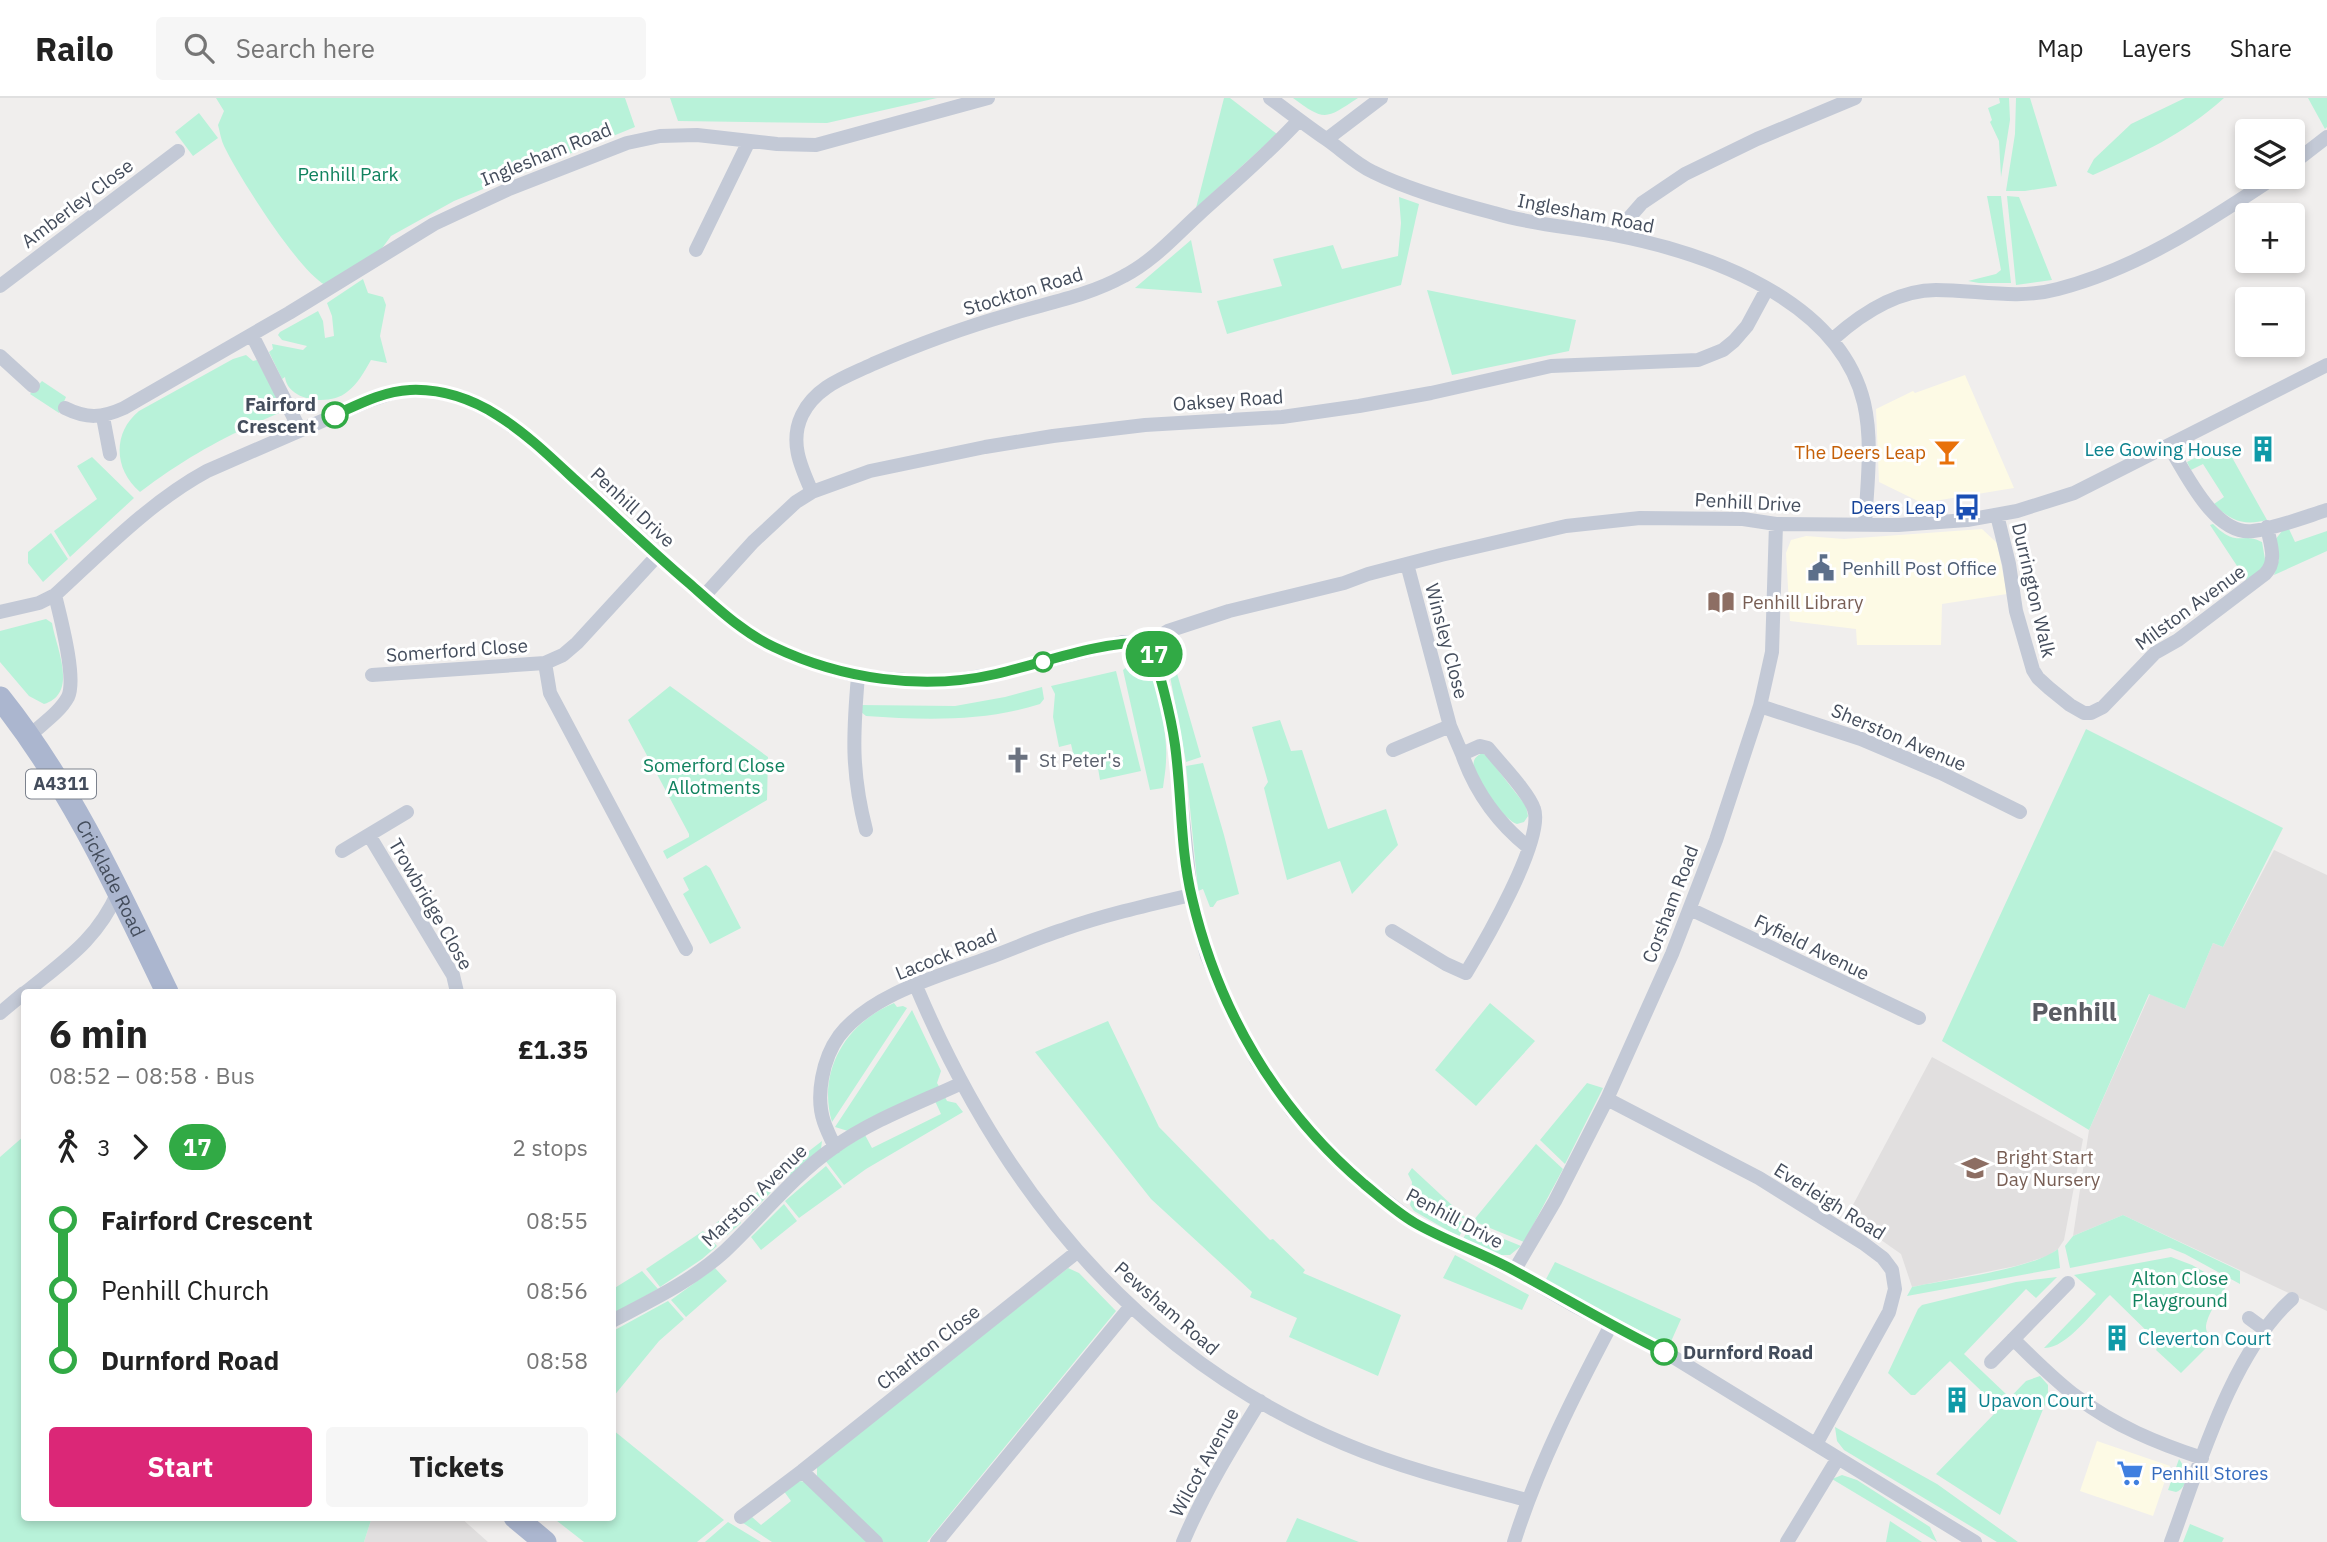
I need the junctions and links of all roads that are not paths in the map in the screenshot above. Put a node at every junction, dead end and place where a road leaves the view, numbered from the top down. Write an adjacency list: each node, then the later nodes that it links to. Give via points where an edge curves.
1 (988, 98): 8 (street, Inglesham Road, via 816,145)
2 (1270, 98): 5 (street, Inglesham Road)
3 (1381, 98): 7 (street)
4 (1855, 98): 12 (street, via 1685,174 1642,203)
5 (1299, 120): 7 (street, Inglesham Road); 26 (street, Stockton Road, via 1159,252 1127,275 1064,300 936,339 835,381 818,393 802,414 796,443)
6 (2327, 137): 10 (street)
7 (1327, 139): 12 (street, Inglesham Road, via 1371,171 1426,192 1529,223)
8 (749, 141): 13 (street); 16 (street, Inglesham Road, via 660,135 640,138 568,166 443,219)
9 (178, 151): 14 (street, Amberley Close)
10 (2305, 154)
11 (2256, 189): 17 (street, via 2153,253 2079,284 2031,294 1914,293 1863,315)
12 (1614, 235): 15 (street, Inglesham Road, via 1703,260)
13 (696, 250)
14 (0, 286)
15 (1767, 289): 17 (street, Inglesham Road); 26 (street, Oaksey Road, via 1734,341 1698,360 1551,366 1420,395 1295,415 1145,425 1030,439 881,468)
16 (252, 335): 22 (street); 23 (street)
17 (1833, 339): 30 (street, Inglesham Road, via 1851,368 1864,403 1868,446)
18 (0, 356): 20 (street)
19 (2327, 365): 24 (street, Penhill Drive)
20 (33, 386)
21 (65, 408): 22 (street, via 83,416)
22 (103, 416): 25 (street)
23 (300, 430): 32 (street, Penhill Drive, via 398,391 427,390 461,397 524,433); 34 (street, Penhill Drive, via 186,482)
24 (2169, 446): 28 (street, Penhill Drive, via 2056,500); 31 (street, via 2219,519 2236,530)
25 (110, 454)
26 (812, 492): 35 (street, Oaksey Road, via 779,517)
27 (2327, 510): 31 (street)
28 (1997, 515): 30 (street, Penhill Drive, via 1945,523); 43 (street, Durrington Walk, via 2033,670 2079,711 2091,713)
29 (1776, 524): 30 (street, Penhill Drive); 33 (street, Penhill Drive, via 1743,519 1597,522 1540,531); 42 (street, Corsham Road, via 1772,652)
30 (1865, 525)
31 (2267, 527): 43 (street, Milston Avenue, via 2273,556 2265,575 2155,653)
32 (657, 556): 35 (street, Penhill Drive); 38 (street, Somerford Close, via 577,643)
33 (1407, 565): 37 (street, Penhill Drive, via 1229,611); 44 (street, Winsley Close)
34 (55, 595): 36 (street, Penhill Drive); 45 (street, via 71,688 61,706)
35 (704, 596): 40 (street, Penhill Drive, via 775,648)
36 (0, 612)
37 (1150, 642): 40 (street, Penhill Drive, via 1123,642 970,679); 55 (street, Penhill Drive, via 1175,744)
38 (545, 663): 39 (street, Somerford Close); 58 (street, Somerford Close, via 550,693)
39 (372, 675)
40 (858, 676): 50 (street, via 853,746)
41 (0, 698): 45 (main road, Cricklade Road / A4311)
42 (1760, 706): 49 (street, Sherston Avenue, via 1873,744); 56 (street, Corsham Road)
43 (2103, 707)
44 (1450, 726): 46 (street, Winsley Close); 47 (street, Winsley Close)
45 (29, 736): 54 (main road, Cricklade Road / A4311, via 79,815)
46 (1394, 750)
47 (1462, 754): 52 (street, Winsley Close, via 1480,793 1511,834); 52 (street, via 1480,746 1488,748 1533,805 1536,818)
48 (407, 812): 51 (street, Trowbridge Close)
49 (2020, 812)
50 (866, 830)
51 (369, 835): 53 (street, Trowbridge Close); 62 (street, Trowbridge Close, via 453,975)
52 (1528, 847): 57 (street, via 1513,888 1466,973)
53 (342, 851)
54 (118, 892): 60 (street, via 86,943); 61 (main road, Cricklade Road / A4311)
55 (1191, 895): 59 (street, Lacock Road, via 1064,929); 70 (street, Penhill Drive, via 1207,956 1228,1005 1257,1061 1292,1111 1336,1158 1399,1212)
56 (1690, 909): 65 (street, Fyfield Avenue); 67 (street, Corsham Road)
57 (1392, 931)
58 (686, 948)
59 (916, 986): 66 (street, Pewsham Road); 68 (street, Lacock Road, via 869,1007 833,1045 822,1077 820,1108)
60 (30, 989)
61 (166, 989)
62 (456, 989)
63 (21, 996): 64 (street)
64 (0, 1013)
65 (1919, 1018)
66 (962, 1083): 68 (street, Marston Avenue); 69 (street, Pewsham Road, via 1014,1172)
67 (1607, 1099): 70 (street, Corsham Road); 81 (street, Everleigh Road, via 1759,1178 1889,1263 1895,1289 1889,1312)
68 (835, 1147): 75 (street, Marston Avenue, via 785,1188 709,1264)
69 (1077, 1252): 73 (street, Pewsham Road); 84 (street, Charlton Close)
70 (1514, 1271): 76 (street, Penhill Drive)
71 (2068, 1283): 78 (street)
72 (2292, 1298): 77 (street)
73 (1132, 1306): 80 (street, Pewsham Road, via 1210,1370); 91 (street)
74 (2249, 1318): 77 (street)
75 (616, 1319)
76 (1611, 1325): 81 (street, Penhill Drive, via 1689,1365); 85 (street)
77 (2264, 1329): 83 (street, via 2240,1368)
78 (2013, 1339): 79 (street); 83 (street, via 2099,1412 2156,1442)
79 (1991, 1362)
80 (1260, 1401): 85 (street, Pewsham Road, via 1374,1455); 92 (street, Wilcot Avenue)
81 (1816, 1444): 82 (street, Penhill Drive)
82 (1838, 1458): 88 (street, Penhill Drive); 94 (street)
83 (2202, 1458): 96 (street)
84 (802, 1471): 86 (street, Charlton Close); 90 (street)
85 (1527, 1500): 93 (street)
86 (741, 1517)
87 (520, 1521): 89 (main road)
88 (1952, 1536): 95 (street, Penhill Drive)
89 (545, 1542)
90 (876, 1542)
91 (937, 1542)
92 (1183, 1542)
93 (1514, 1542)
94 (1787, 1542)
95 (1975, 1542)
96 (2171, 1542)

